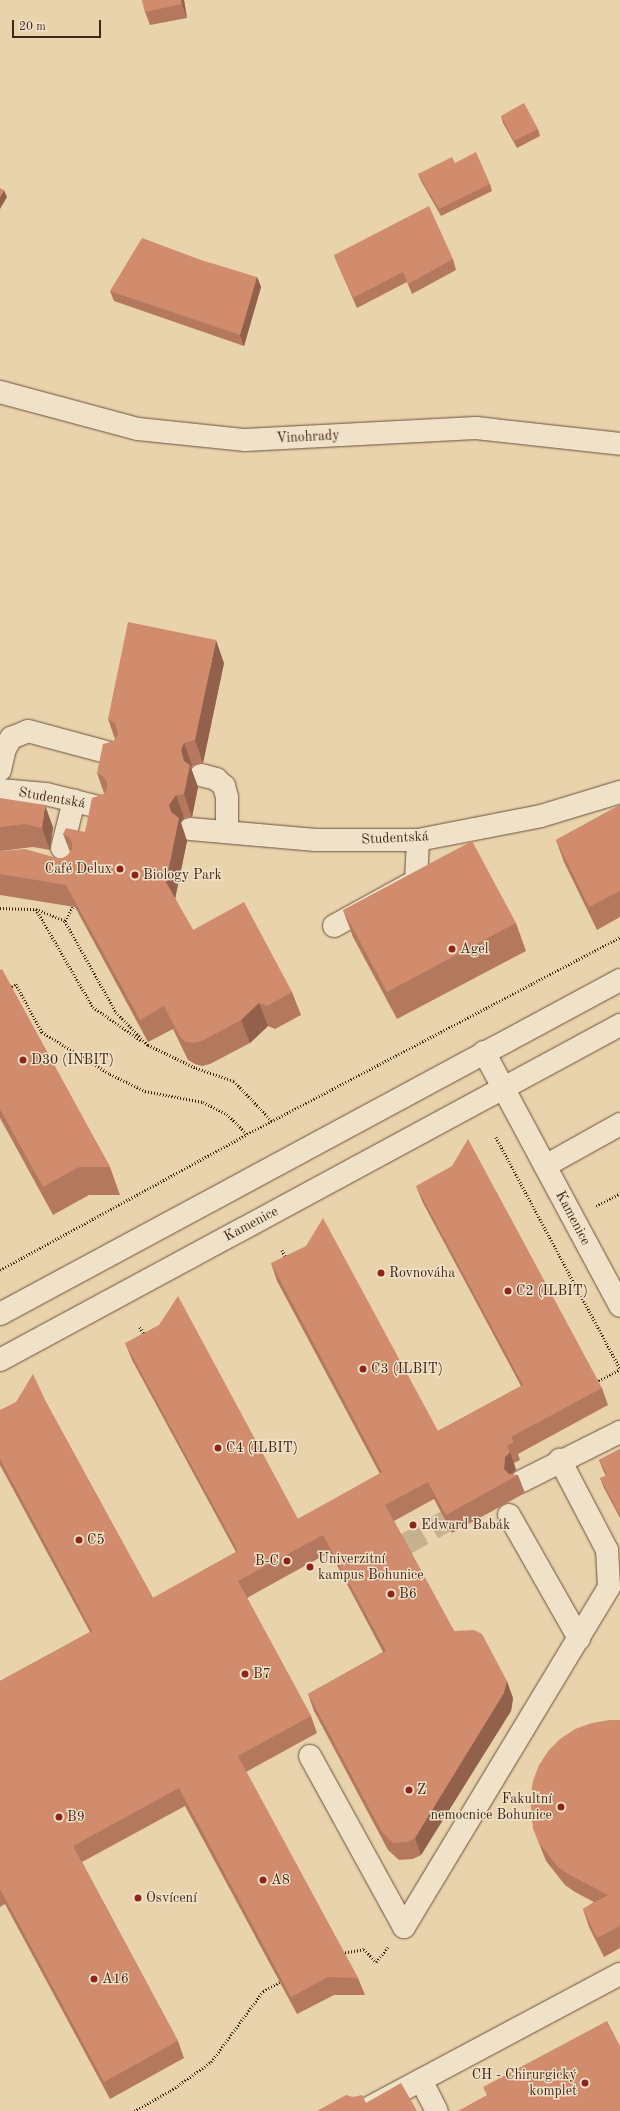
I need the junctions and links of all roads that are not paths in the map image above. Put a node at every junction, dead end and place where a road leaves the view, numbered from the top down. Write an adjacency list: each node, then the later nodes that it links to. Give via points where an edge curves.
1 (0, 392): 2 (street, Vinohrady, via 138,429 245,440 476,428)
2 (620, 444)
3 (114, 754): 4 (street, via 28,731 11,738 5,749)
4 (0, 770)
5 (201, 775): 11 (street, via 224,786 227,796)
6 (0, 790): 8 (street, Studentská, via 46,794)
7 (620, 792): 12 (street, Studentská, via 541,816)
8 (74, 801): 9 (street, Studentská); 13 (street)
9 (103, 808)
10 (190, 828): 11 (street, Studentská)
11 (227, 832): 12 (street, Studentská, via 316,840)
12 (418, 840): 14 (street, via 416,881)
13 (59, 860)
14 (334, 926)
15 (620, 980): 17 (street)
16 (620, 1025): 18 (street, Kamenice)
17 (484, 1052): 18 (street, Kamenice); 22 (street)
18 (503, 1088): 20 (street, Kamenice); 23 (street, Kamenice)
19 (620, 1124): 20 (street)
20 (545, 1166): 21 (street, Kamenice)
21 (620, 1306)
22 (0, 1314)
23 (0, 1360)
24 (620, 1432): 25 (street)
25 (560, 1460): 26 (street); 28 (street, via 607,1550 608,1587)
26 (522, 1481)
27 (509, 1515): 28 (street)
28 (579, 1638): 29 (street, via 404,1928)
29 (310, 1756)
30 (620, 1974): 31 (street)
31 (421, 2080): 32 (street); 33 (street)
32 (363, 2111)
33 (437, 2111)

